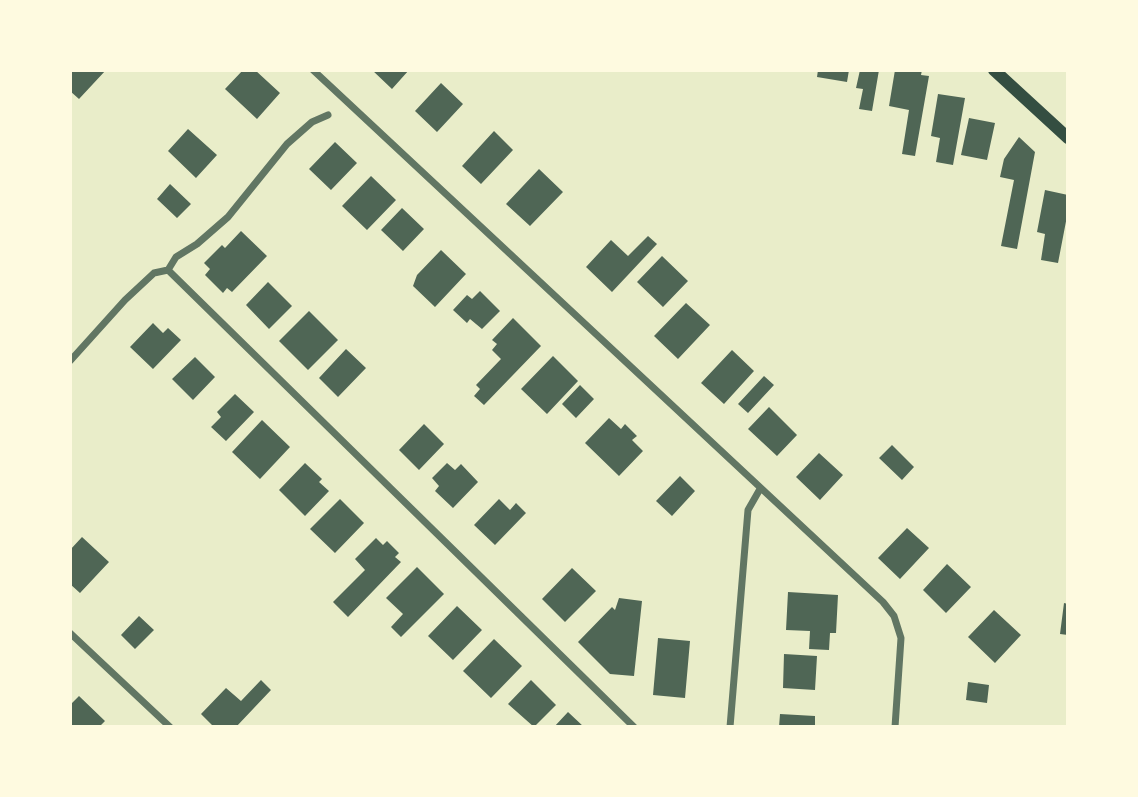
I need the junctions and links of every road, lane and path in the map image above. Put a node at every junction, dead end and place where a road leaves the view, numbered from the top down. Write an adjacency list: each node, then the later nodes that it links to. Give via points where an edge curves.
1 (313, 70): 7 (street)
2 (993, 70): 4 (main road)
3 (328, 115): 5 (street, via 312,122 287,144 228,216 176,257)
4 (1068, 138)
5 (168, 270): 6 (street, via 154,273); 10 (street)
6 (70, 361)
7 (760, 489): 11 (street, via 748,510); 12 (street, via 894,616 901,638)
8 (70, 633): 9 (street)
9 (170, 727)
10 (634, 727)
11 (730, 727)
12 (895, 727)

